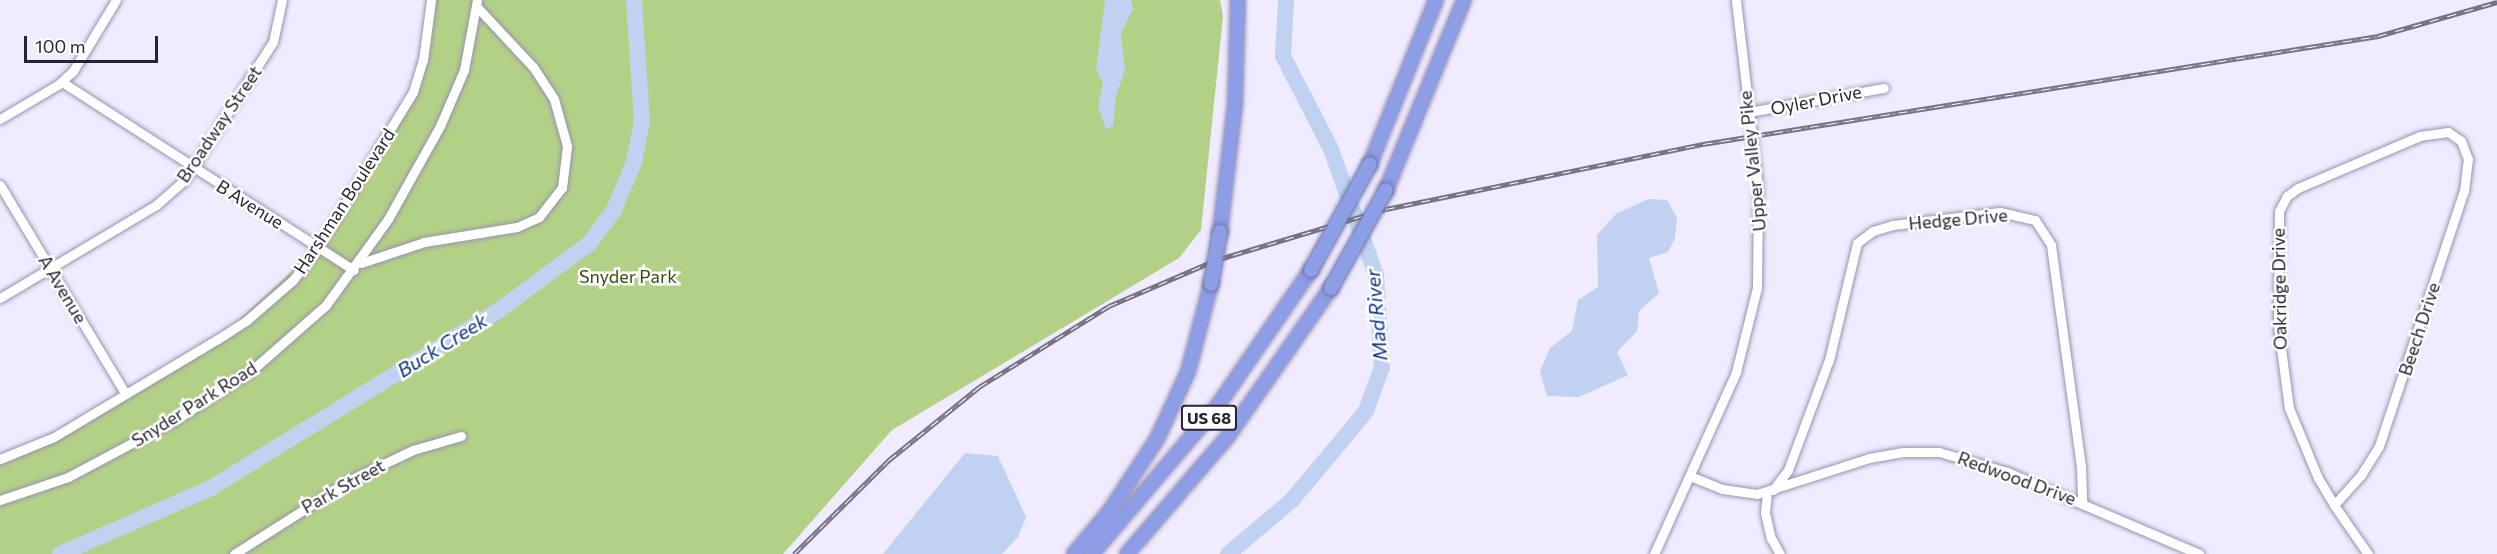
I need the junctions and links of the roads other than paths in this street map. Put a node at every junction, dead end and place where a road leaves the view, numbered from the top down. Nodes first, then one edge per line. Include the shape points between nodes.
1 (116, 0) edge
2 (282, 0) edge
3 (431, 0) edge
4 (1238, 0) edge
5 (1436, 0) edge
6 (1464, 0) edge
7 (1474, 0) edge
8 (1736, 0) edge
9 (477, 3) edge
10 (62, 82) junction
11 (1432, 85) junction
12 (1884, 88) dead end
13 (1749, 112) junction
14 (0, 119) edge
15 (2461, 141) joint
16 (194, 168) junction
17 (0, 185) edge
18 (318, 247) junction
19 (50, 267) junction
20 (356, 268) junction
21 (0, 298) edge
22 (125, 393) junction
23 (461, 436) dead end
24 (0, 459) edge
25 (1690, 476) junction
26 (1770, 491) junction
27 (0, 500) edge
28 (2082, 502) junction
29 (2334, 505) junction
30 (234, 554) edge
31 (1074, 554) edge
32 (1092, 554) edge
33 (1127, 554) edge
34 (1654, 554) edge
35 (1780, 554) edge
36 (2199, 554) edge
37 (2368, 554) edge

1 - 10 street via 73,71
2 - 16 street, Broadway Street via 273,42
3 - 18 street, Harshman Boulevard via 423,60 413,92
4 - 31 highway, bridge via 1235,105 1220,232 1188,372 1157,439 1109,512
5 - 32 highway, US 68, bridge via 1370,164 1311,270 1216,408
6 - 11 highway, US 68
7 - 11 highway
8 - 13 street, Upper Valley Pike
9 - 20 street, Snyder Park Road via 471,43 453,96 413,175
9 - 20 street, Snyder Park Road via 533,67 554,99 567,146 562,188 539,217 517,227 424,242 378,254
10 - 14 street
10 - 16 street, B Avenue
11 - 33 highway, US 68, bridge via 1386,190 1331,288 1228,436
12 - 13 street, Oyler Drive
13 - 25 street, Upper Valley Pike via 1760,224 1757,288 1736,372
15 - 29 street, Beech Drive via 2468,159 2466,185 2390,415 2370,461
15 - 29 street, Oakridge Drive via 2441,131 2420,136 2298,188 2281,203 2277,227 2278,325 2283,384 2306,456
16 - 18 street, B Avenue
16 - 19 street, Broadway Street via 156,205
17 - 19 street, A Avenue
18 - 20 street, B Avenue
18 - 22 street, Harshman Boulevard via 293,280 247,320
19 - 21 street, Broadway Street
19 - 22 street, A Avenue
20 - 27 street, Snyder Park Road via 310,321 221,392 68,477
22 - 24 street, Harshman Boulevard via 46,441
23 - 30 street, Park Street via 413,450 359,476 302,507
25 - 26 street, Redwood Drive via 1722,489
25 - 34 street, Upper Valley Pike
26 - 28 street, Redwood Drive via 1869,458 1919,451 1974,460
26 - 28 street, Hedge Drive via 1788,470 1829,360 1857,243 1874,231 1893,225 2000,212 2035,220 2051,245 2081,467
26 - 35 street via 1765,513
28 - 36 street, Redwood Drive
29 - 37 street, Oakridge Drive

